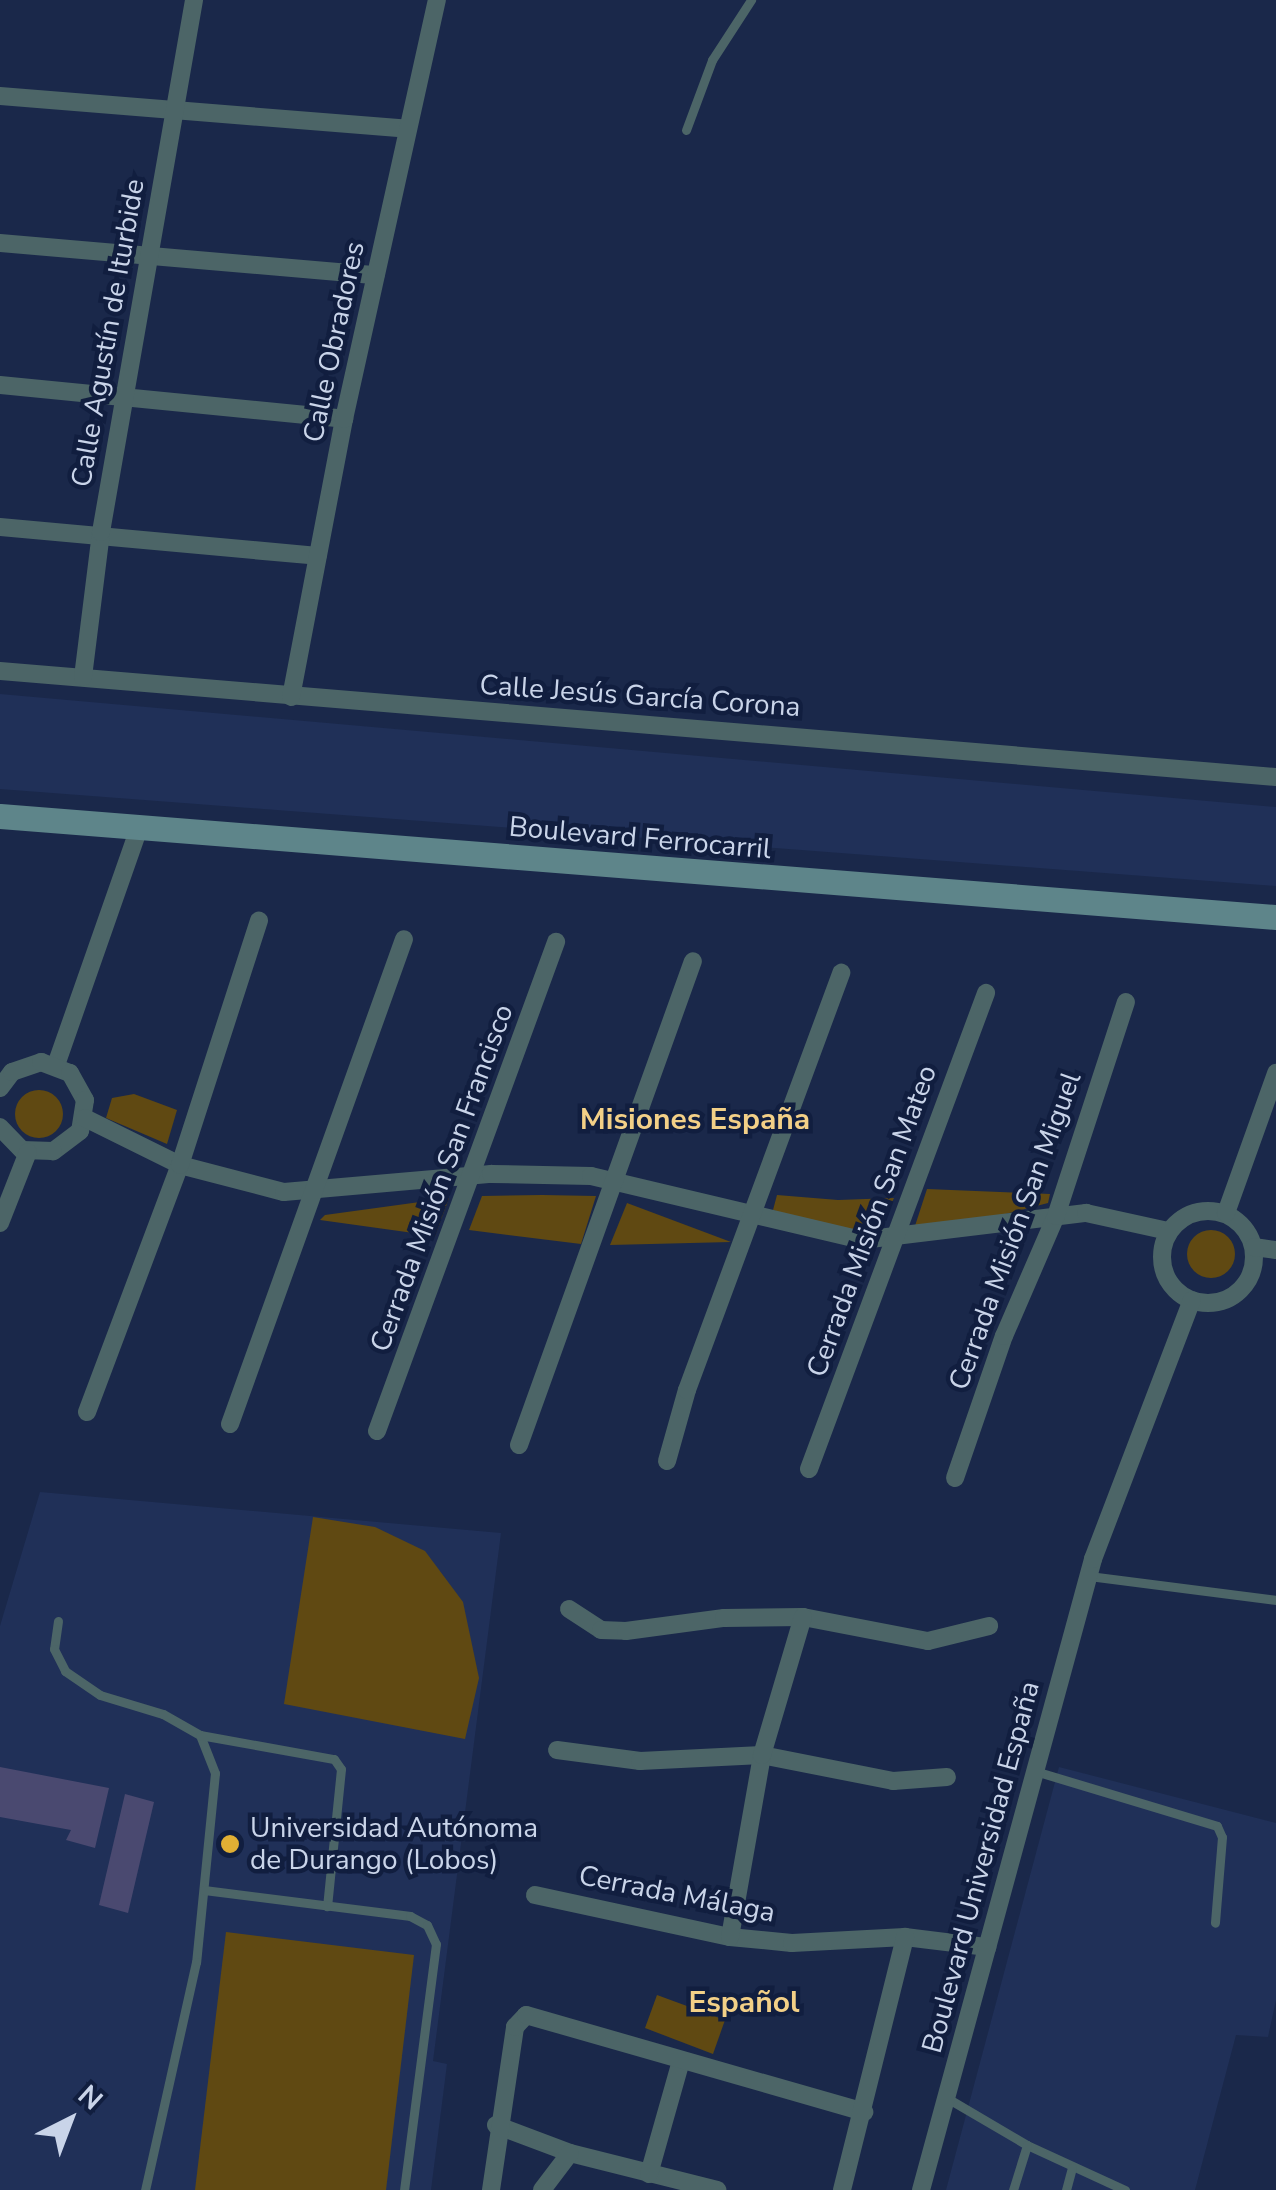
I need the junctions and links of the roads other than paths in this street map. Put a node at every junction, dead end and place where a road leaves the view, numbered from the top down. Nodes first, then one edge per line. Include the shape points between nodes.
1 (194, 0) edge
2 (437, 0) edge
3 (751, 0) edge
4 (0, 96) edge
5 (174, 110) junction
6 (408, 129) junction
7 (686, 130) dead end
8 (0, 242) edge
9 (149, 258) junction
10 (376, 276) junction
11 (0, 385) edge
12 (128, 396) junction
13 (344, 420) junction
14 (0, 527) edge
15 (100, 532) junction
16 (318, 556) junction
17 (0, 671) edge
18 (84, 677) junction
19 (291, 697) junction
20 (1276, 777) edge
21 (0, 816) edge
22 (139, 828) junction
23 (1276, 917) edge
24 (259, 920) dead end
25 (404, 939) dead end
26 (556, 942) dead end
27 (693, 961) dead end
28 (841, 973) dead end
29 (986, 993) dead end
30 (1126, 1002) dead end
31 (56, 1066) junction
32 (1276, 1073) edge
33 (0, 1088) edge
34 (85, 1118) junction
35 (0, 1127) edge
36 (28, 1152) junction
37 (180, 1165) junction
38 (472, 1176) junction
39 (616, 1177) junction
40 (312, 1195) junction
41 (1226, 1214) junction
42 (753, 1216) junction
43 (1056, 1216) junction
44 (0, 1223) edge
45 (1168, 1231) junction
46 (895, 1240) junction
47 (1254, 1247) junction
48 (1276, 1250) edge
49 (1192, 1300) junction
50 (86, 1412) dead end
51 (230, 1424) dead end
52 (377, 1431) dead end
53 (519, 1445) dead end
54 (668, 1460) dead end
55 (809, 1469) dead end
56 (955, 1478) dead end
57 (1091, 1567) junction
58 (1276, 1600) edge
59 (569, 1609) dead end
60 (804, 1618) junction
61 (58, 1621) dead end
62 (989, 1626) dead end
63 (200, 1736) junction
64 (557, 1750) dead end
65 (762, 1755) junction
66 (1036, 1771) junction
67 (948, 1777) dead end
68 (204, 1890) junction
69 (535, 1896) dead end
70 (327, 1906) junction
71 (1216, 1923) dead end
72 (730, 1937) junction
73 (904, 1937) junction
74 (988, 1947) junction
75 (680, 2062) junction
76 (946, 2098) junction
77 (864, 2112) junction
78 (496, 2125) junction
79 (1026, 2145) junction
80 (570, 2153) junction
81 (1072, 2168) junction
82 (649, 2174) junction
83 (145, 2190) edge
84 (404, 2190) edge
85 (491, 2190) edge
86 (542, 2190) edge
87 (717, 2190) edge
88 (842, 2190) edge
89 (921, 2190) edge
90 (1012, 2190) edge
91 (1066, 2190) edge
92 (1125, 2190) edge

1 - 5 street, Calle Agustín de Iturbide
2 - 6 street, Calle Obradores
3 - 7 lane via 712,60
4 - 5 street
5 - 6 street
5 - 9 street, Calle Agustín de Iturbide
6 - 10 street, Calle Obradores
8 - 9 street
9 - 10 street
9 - 12 street, Calle Agustín de Iturbide
10 - 13 street, Calle Obradores
11 - 12 street
12 - 13 street
12 - 15 street, Calle Agustín de Iturbide
13 - 16 street, Calle Obradores
14 - 15 street
15 - 16 street
15 - 18 street, Calle Agustín de Iturbide
16 - 19 street, Calle Obradores
17 - 18 street, Calle Jesús García Corona
18 - 19 street, Calle Jesús García Corona
19 - 20 street, Calle Jesús García Corona via 771,730
21 - 22 main road, Boulevard Ferrocarril
22 - 23 main road, Boulevard Ferrocarril
22 - 31 street
24 - 37 street
25 - 40 street
26 - 38 street, Cerrada Misión San Francisco
27 - 39 street
28 - 42 street
29 - 46 street, Cerrada Misión San Mateo
30 - 43 street, Cerrada Misión San Miguel
31 - 33 street via 25,1065
31 - 34 street via 80,1085
32 - 41 street
34 - 36 street via 68,1144
34 - 37 street
35 - 36 street
36 - 44 street
37 - 40 street via 240,1184
37 - 50 street
38 - 39 street
38 - 40 street
38 - 52 street, Cerrada Misión San Francisco
39 - 42 street
39 - 53 street
40 - 51 street
41 - 45 street via 1194,1212
41 - 47 street
42 - 46 street via 819,1233
42 - 54 street via 686,1390
43 - 45 street via 1118,1216
43 - 46 street
43 - 56 street, Cerrada Misión San Miguel via 1004,1336
45 - 49 street via 1162,1248 1167,1279
46 - 55 street, Cerrada Misión San Mateo
47 - 48 street
47 - 49 street via 1252,1273 1235,1295
49 - 57 street, Boulevard Universidad España
57 - 58 lane
57 - 66 street, Boulevard Universidad España
59 - 60 street via 601,1630 626,1631 724,1618
60 - 62 street via 928,1641
60 - 65 street
61 - 63 lane via 56,1660 79,1682
63 - 68 lane via 215,1774
63 - 70 lane via 334,1759 340,1769
64 - 65 street via 640,1762
65 - 67 street via 893,1781
65 - 72 street
66 - 71 lane via 1217,1826 1222,1837
66 - 74 street, Boulevard Universidad España
68 - 70 lane
68 - 83 lane via 196,1962
69 - 72 street, Cerrada Málaga
70 - 84 lane via 410,1916 427,1925 436,1944
72 - 73 street, Cerrada Málaga via 792,1943
73 - 74 street, Cerrada Málaga
73 - 77 street
74 - 76 street, Boulevard Universidad España
75 - 77 street
75 - 78 street via 522,2016
75 - 82 street
76 - 79 lane
76 - 89 street, Boulevard Universidad España
77 - 88 street
78 - 80 street
78 - 85 street
79 - 81 lane
79 - 90 lane
80 - 82 street
80 - 86 street
81 - 91 lane
81 - 92 lane
82 - 87 street

